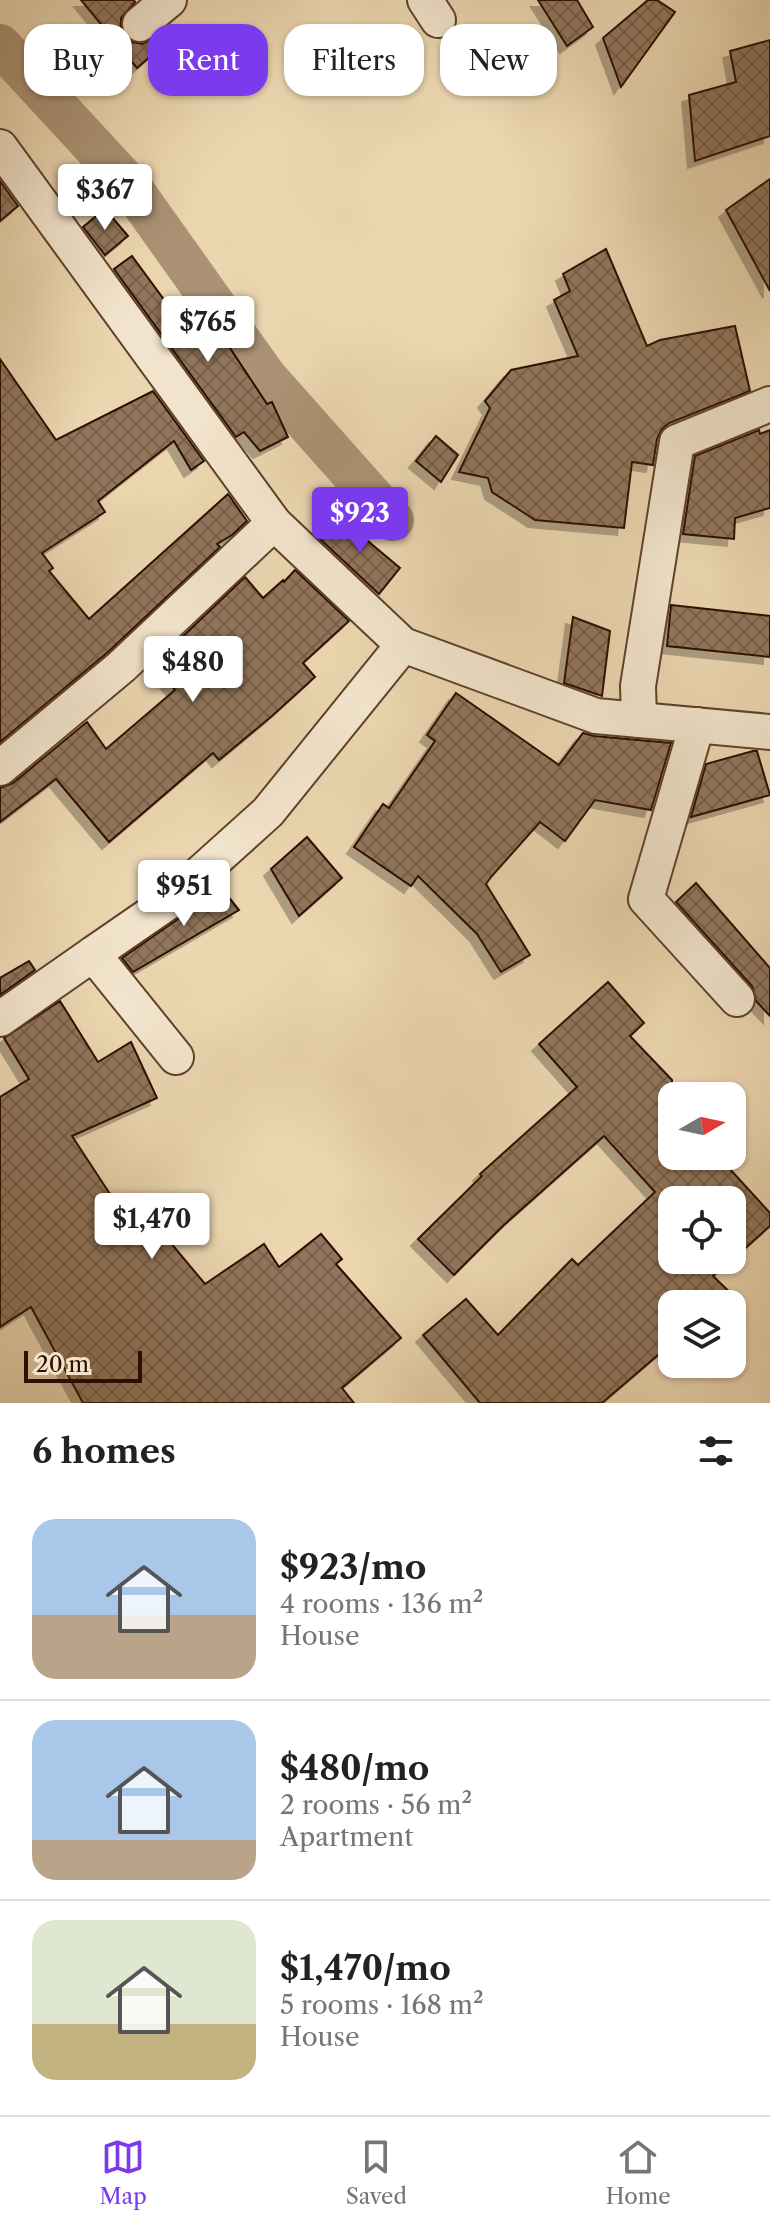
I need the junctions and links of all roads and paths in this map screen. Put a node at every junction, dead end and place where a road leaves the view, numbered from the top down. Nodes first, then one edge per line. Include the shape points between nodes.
1 (169, 0) edge
2 (140, 24) dead end
3 (0, 147) edge
4 (770, 404) edge
5 (274, 523) junction
6 (403, 645) junction
7 (639, 720) junction
8 (697, 725) junction
9 (770, 732) edge
10 (0, 768) edge
11 (93, 954) junction
12 (737, 999) dead end
13 (0, 1019) edge
14 (176, 1057) dead end

1 - 2 street
3 - 5 street
4 - 7 street via 677,442 638,686
5 - 6 street
5 - 10 street via 121,667
6 - 7 street via 596,716
6 - 11 street via 268,812 167,903
7 - 8 street
8 - 9 street
8 - 12 street via 646,899
11 - 13 street
11 - 14 street

